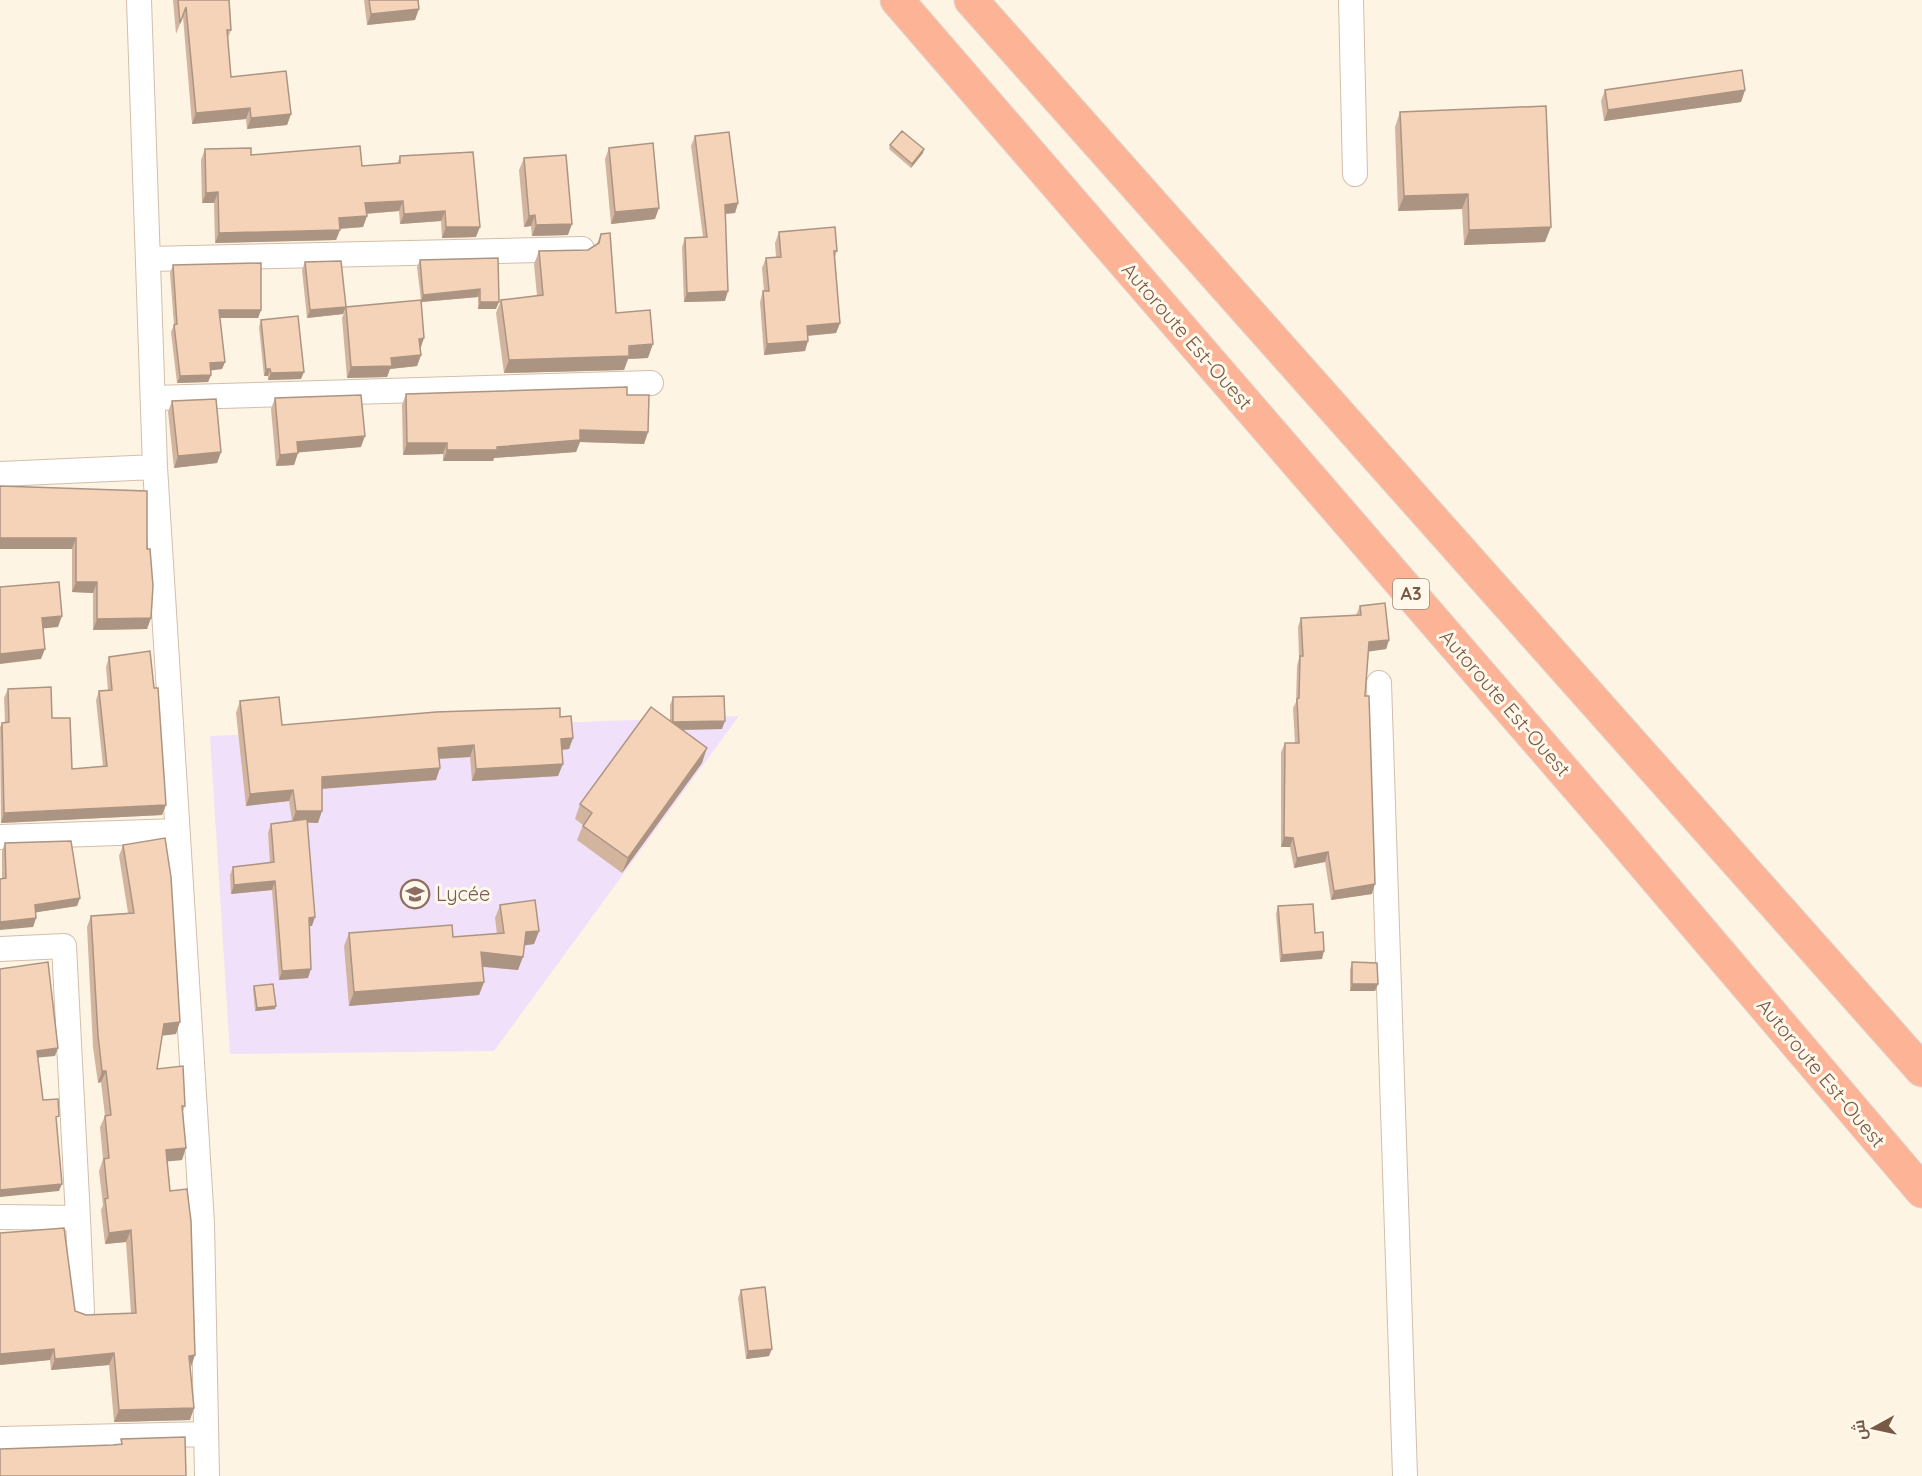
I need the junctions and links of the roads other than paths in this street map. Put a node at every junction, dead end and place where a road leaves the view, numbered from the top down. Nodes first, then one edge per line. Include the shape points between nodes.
1 (139, 0) edge
2 (897, 0) edge
3 (971, 0) edge
4 (1351, 0) edge
5 (1355, 174) dead end
6 (582, 249) edge
7 (149, 259) junction
8 (651, 383) dead end
9 (153, 398) junction
10 (155, 467) junction
11 (0, 474) edge
12 (1379, 683) dead end
13 (177, 831) junction
14 (0, 837) edge
15 (0, 949) edge
16 (1922, 1070) edge
17 (1922, 1191) edge
18 (0, 1216) edge
19 (78, 1218) junction
20 (82, 1312) edge
21 (206, 1434) junction
22 (0, 1439) edge
23 (207, 1476) edge
24 (1405, 1476) edge

1 - 7 street
2 - 17 highway, Autoroute Est-Ouest / A3
3 - 16 highway
4 - 5 street
6 - 7 street
7 - 9 street
8 - 9 street
9 - 10 street
10 - 11 street
10 - 13 street
12 - 24 street
13 - 14 street
13 - 21 street via 202,1223
15 - 19 street via 64,946
18 - 19 street
19 - 20 street
21 - 22 street
21 - 23 street

